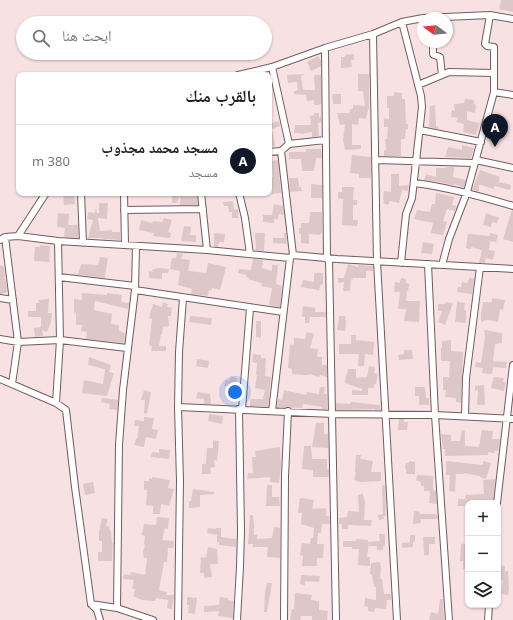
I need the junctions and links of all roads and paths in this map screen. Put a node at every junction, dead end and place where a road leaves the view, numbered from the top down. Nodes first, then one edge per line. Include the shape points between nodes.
1 (490, 15) junction
2 (453, 17) edge
3 (417, 19) edge
4 (513, 19) edge
5 (402, 22) junction
6 (373, 34) junction
7 (325, 48) junction
8 (433, 48) edge
9 (272, 66) junction
10 (249, 72) edge
11 (494, 72) junction
12 (442, 75) junction
13 (418, 85) junction
14 (494, 92) junction
15 (513, 95) edge
16 (420, 130) junction
17 (325, 140) junction
18 (481, 142) junction
19 (289, 144) junction
20 (281, 150) junction
21 (272, 152) edge
22 (376, 160) junction
23 (417, 161) junction
24 (476, 161) junction
25 (513, 168) edge
26 (414, 183) junction
27 (467, 192) junction
28 (44, 196) edge
29 (81, 196) edge
30 (124, 196) edge
31 (201, 196) edge
32 (240, 196) edge
33 (513, 206) edge
34 (203, 208) junction
35 (124, 210) junction
36 (18, 236) junction
37 (2, 238) edge
38 (58, 241) junction
39 (83, 243) junction
40 (125, 245) junction
41 (136, 246) junction
42 (207, 250) junction
43 (250, 254) junction
44 (291, 257) junction
45 (328, 259) junction
46 (377, 262) junction
47 (401, 263) junction
48 (428, 264) junction
49 (442, 265) junction
50 (480, 267) junction
51 (513, 269) edge
52 (59, 277) junction
53 (135, 288) junction
54 (0, 298) edge
55 (183, 298) junction
56 (12, 300) junction
57 (250, 308) junction
58 (283, 312) junction
59 (0, 340) edge
60 (60, 340) junction
61 (18, 342) junction
62 (128, 348) junction
63 (513, 365) edge
64 (0, 379) edge
65 (12, 384) junction
66 (56, 403) junction
67 (178, 407) junction
68 (240, 409) junction
69 (272, 411) junction
70 (288, 411) junction
71 (333, 414) junction
72 (386, 415) junction
73 (435, 415) junction
74 (465, 416) junction
75 (510, 419) edge
76 (497, 500) edge
77 (92, 604) junction
78 (117, 608) junction
79 (489, 608) edge
80 (100, 620) edge
81 (153, 620) edge
82 (178, 620) edge
83 (237, 620) edge
84 (284, 620) edge
85 (336, 620) edge
86 (397, 620) edge
87 (449, 620) edge
88 (488, 620) edge

1 - 2 street
1 - 4 street
1 - 11 street via 485,44 494,47
3 - 5 street
5 - 6 street
5 - 13 street
6 - 7 street
6 - 22 street
7 - 9 street
7 - 17 street
8 - 12 street via 433,54 440,57
9 - 10 street
9 - 19 street
11 - 12 street via 450,72
11 - 14 street
12 - 13 street
13 - 16 street via 422,101
14 - 15 street
14 - 18 street
16 - 18 street
16 - 23 street
17 - 19 street
17 - 45 street
18 - 24 street
19 - 20 street
20 - 21 street
20 - 44 street
22 - 23 street
22 - 46 street
23 - 24 street
23 - 26 street
24 - 25 street
24 - 27 street
26 - 27 street
26 - 47 street via 406,214
27 - 33 street
27 - 49 street
28 - 36 street
29 - 39 street
30 - 35 street
31 - 34 street
32 - 43 street
34 - 35 street
34 - 42 street
35 - 40 street
36 - 37 street
36 - 38 street
37 - 56 street
38 - 39 street
38 - 52 street
39 - 40 street
40 - 41 street
41 - 42 street
41 - 53 street
42 - 43 street
43 - 44 street
44 - 45 street
44 - 58 street
45 - 46 street
45 - 71 street
46 - 47 street
46 - 72 street
47 - 48 street
48 - 49 street
48 - 73 street
49 - 50 street
50 - 51 street
50 - 74 street via 466,378
52 - 53 street
52 - 60 street
53 - 55 street
53 - 62 street
54 - 56 street
55 - 57 street
55 - 67 street
56 - 61 street
57 - 58 street
57 - 68 street
58 - 69 street
59 - 61 street
60 - 61 street
60 - 62 street
60 - 66 street
61 - 65 street
62 - 78 street via 119,452
63 - 75 street
64 - 65 street
65 - 66 street
66 - 77 street via 67,413
67 - 68 street
67 - 82 street
68 - 69 street
68 - 83 street via 240,567
69 - 70 street
70 - 71 street
70 - 84 street
71 - 72 street
71 - 85 street
72 - 73 street
72 - 86 street
73 - 74 street
73 - 87 street
74 - 75 street
75 - 76 street
77 - 78 street
77 - 80 street
78 - 81 street
79 - 88 street

